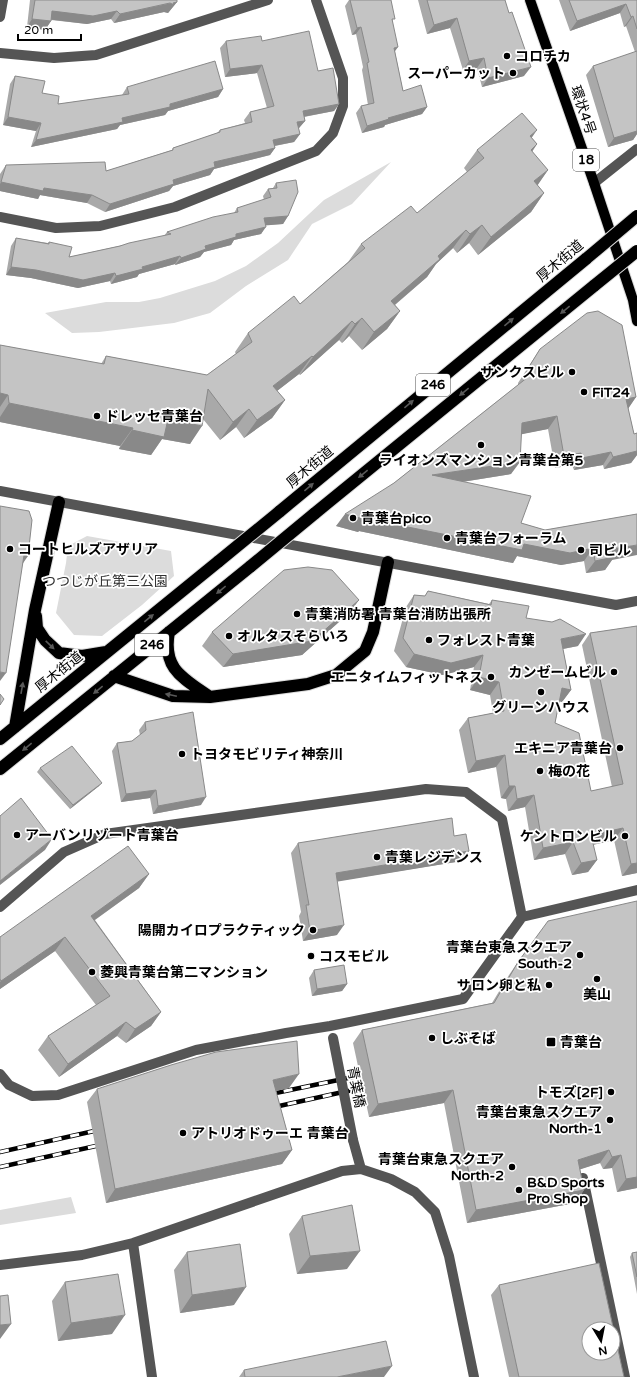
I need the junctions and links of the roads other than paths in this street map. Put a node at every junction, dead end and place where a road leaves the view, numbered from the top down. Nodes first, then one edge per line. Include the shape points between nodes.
1 (3, 0) edge
2 (268, 0) edge
3 (316, 0) edge
4 (530, 0) edge
5 (0, 17) edge
6 (0, 53) edge
7 (637, 149) edge
8 (594, 183) junction
9 (637, 216) edge
10 (0, 217) edge
11 (637, 251) edge
12 (635, 300) edge
13 (637, 321) edge
14 (0, 491) edge
15 (59, 502) junction
16 (388, 562) junction
17 (637, 601) edge
18 (35, 610) junction
19 (169, 632) junction
20 (108, 651) junction
21 (114, 676) junction
22 (210, 697) junction
23 (15, 727) junction
24 (0, 739) edge
25 (0, 769) edge
26 (637, 890) edge
27 (0, 907) edge
28 (522, 917) junction
29 (330, 1026) junction
30 (0, 1074) edge
31 (361, 1168) junction
32 (583, 1178) edge
33 (132, 1243) junction
34 (0, 1265) edge
35 (152, 1377) edge
36 (474, 1377) edge
37 (625, 1377) edge

1 - 5 street
2 - 6 street via 96,55 54,58
3 - 10 street via 343,78 343,106 333,133 316,151 175,207 100,226 56,228
4 - 8 main road, 環状4号 / 18
7 - 8 street
8 - 12 main road, 環状4号 / 18
20 -> 9 highway, 厚木街道 / 246, bridge
11 -> 19 highway, 246, bridge
12 - 13 main road, 環状4号 / 18
14 - 15 street
15 - 16 street
15 - 18 highway
16 - 17 street via 616,605
16 - 22 highway via 373,632 365,651 336,675 308,684
18 -> 20 highway via 37,628 59,653 82,656
23 -> 18 highway
19 - 21 highway, 246
19 - 22 highway via 168,655 173,668
20 - 23 highway, 厚木街道 / 246
22 -> 21 highway via 173,696
21 -> 25 highway, 246
23 - 24 highway, 厚木街道 / 246
26 - 28 street
27 - 28 street via 64,852 104,834 426,789 466,792 502,818
28 - 29 street via 463,998
29 - 30 street via 196,1050 58,1095 32,1096 9,1085
29 - 31 street, 青葉橋, bridge
31 - 33 street via 342,1172
31 - 36 street via 392,1179 415,1192 435,1212 451,1268
32 - 37 street
33 - 34 street via 82,1255
33 - 35 street

